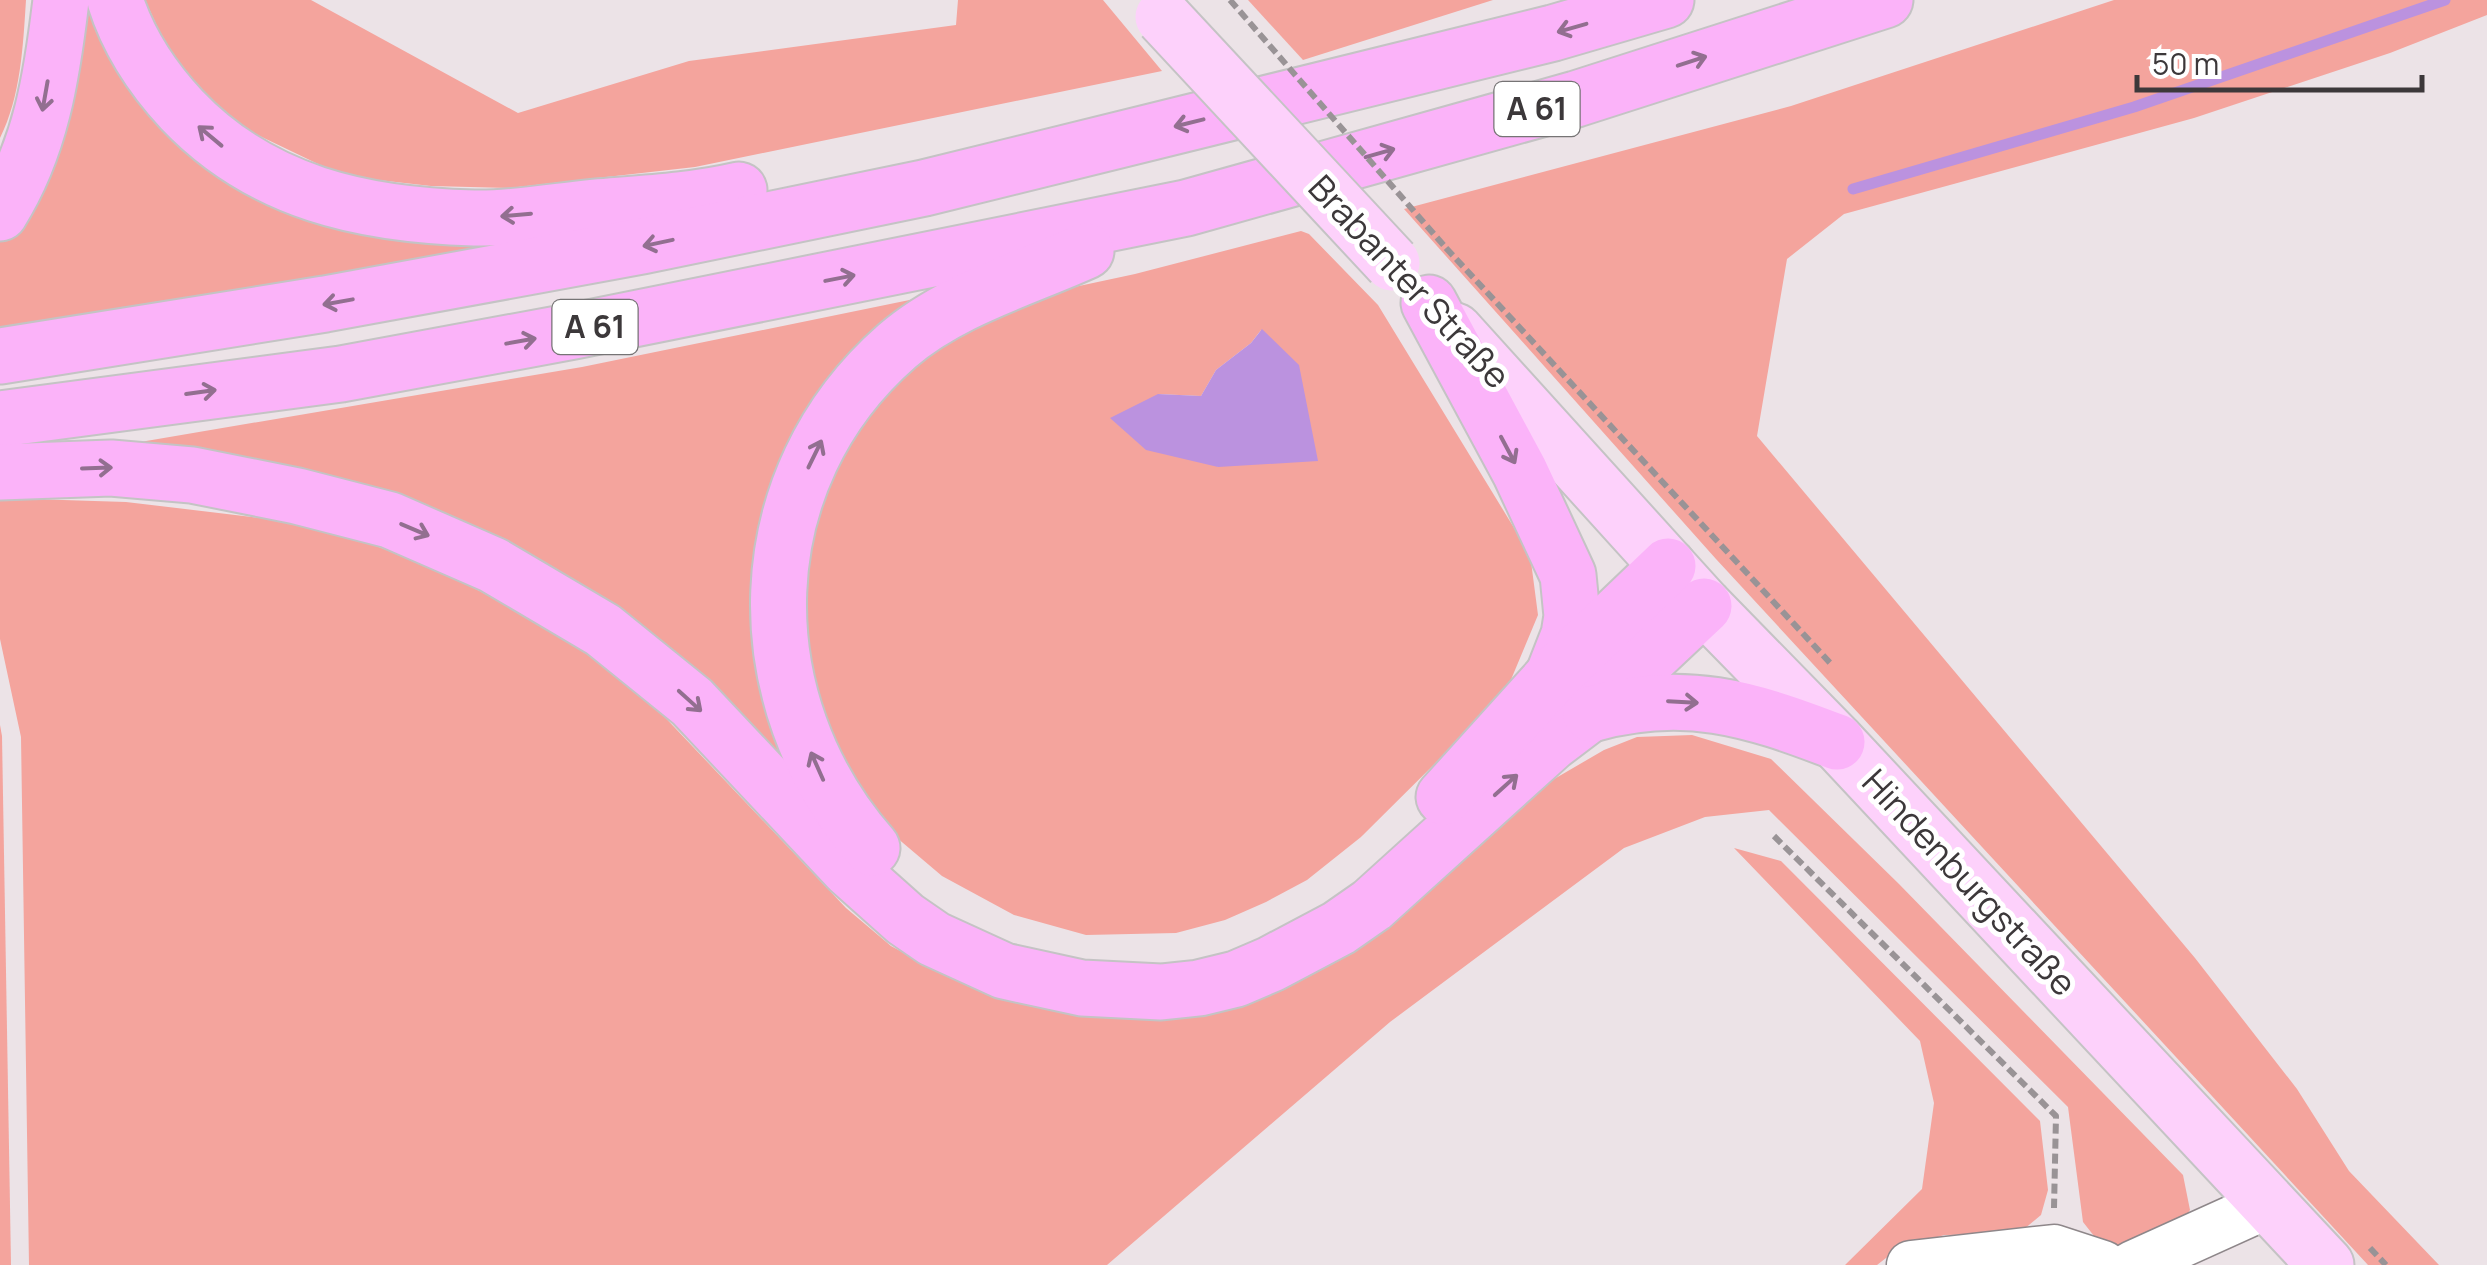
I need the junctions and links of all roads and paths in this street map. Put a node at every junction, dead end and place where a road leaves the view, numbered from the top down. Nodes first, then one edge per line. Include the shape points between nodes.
1 (61, 0) edge
2 (115, 0) edge
3 (1230, 0) edge
4 (1666, 0) edge
5 (1886, 0) edge
6 (1155, 9) edge
7 (924, 188) junction
8 (1186, 208) junction
9 (0, 213) edge
10 (1446, 248) dead end
11 (1430, 303) junction
12 (0, 356) edge
13 (0, 419) edge
14 (0, 472) edge
15 (1668, 566) junction
16 (1704, 606) junction
17 (1570, 696) junction
18 (1838, 742) junction
19 (1774, 836) dead end
20 (2268, 1204) junction
21 (2054, 1249) junction
22 (1910, 1265) edge
23 (2103, 1265) edge
24 (2133, 1265) edge
25 (2326, 1265) edge

1 -> 9 highway via 34,145
7 -> 2 highway via 826,174 700,199 477,218 356,206 271,176 200,128 147,66
3 - 10 path, bridge
4 -> 7 highway, A 61
8 -> 5 highway, A 61 via 1576,98
6 - 11 main road, Brabanter Straße, bridge
7 -> 12 highway, A 61 via 326,304
13 -> 8 highway, A 61 via 341,374
17 -> 8 highway via 1352,882 1276,930 1195,956 1089,959 1009,939 920,893 841,810 792,710 778,630 780,556 790,514 832,422 878,364 928,324
11 - 15 main road, Brabanter Straße
11 -> 17 highway via 1568,575
14 -> 17 highway via 112,468 192,475 390,520 493,565 603,630 692,702 905,919 1004,970 1082,988 1199,988 1306,948 1372,904 1551,744
15 - 16 main road, Hindenburgstraße
15 - 17 highway
16 - 17 highway
16 - 18 main road, Hindenburgstraße
17 -> 18 highway via 1691,701 1782,720
18 - 20 main road, Hindenburgstraße
19 - 21 path via 2056,1116
20 - 24 street
20 - 25 main road, Hindenburgstraße
21 - 22 street
21 - 23 street

